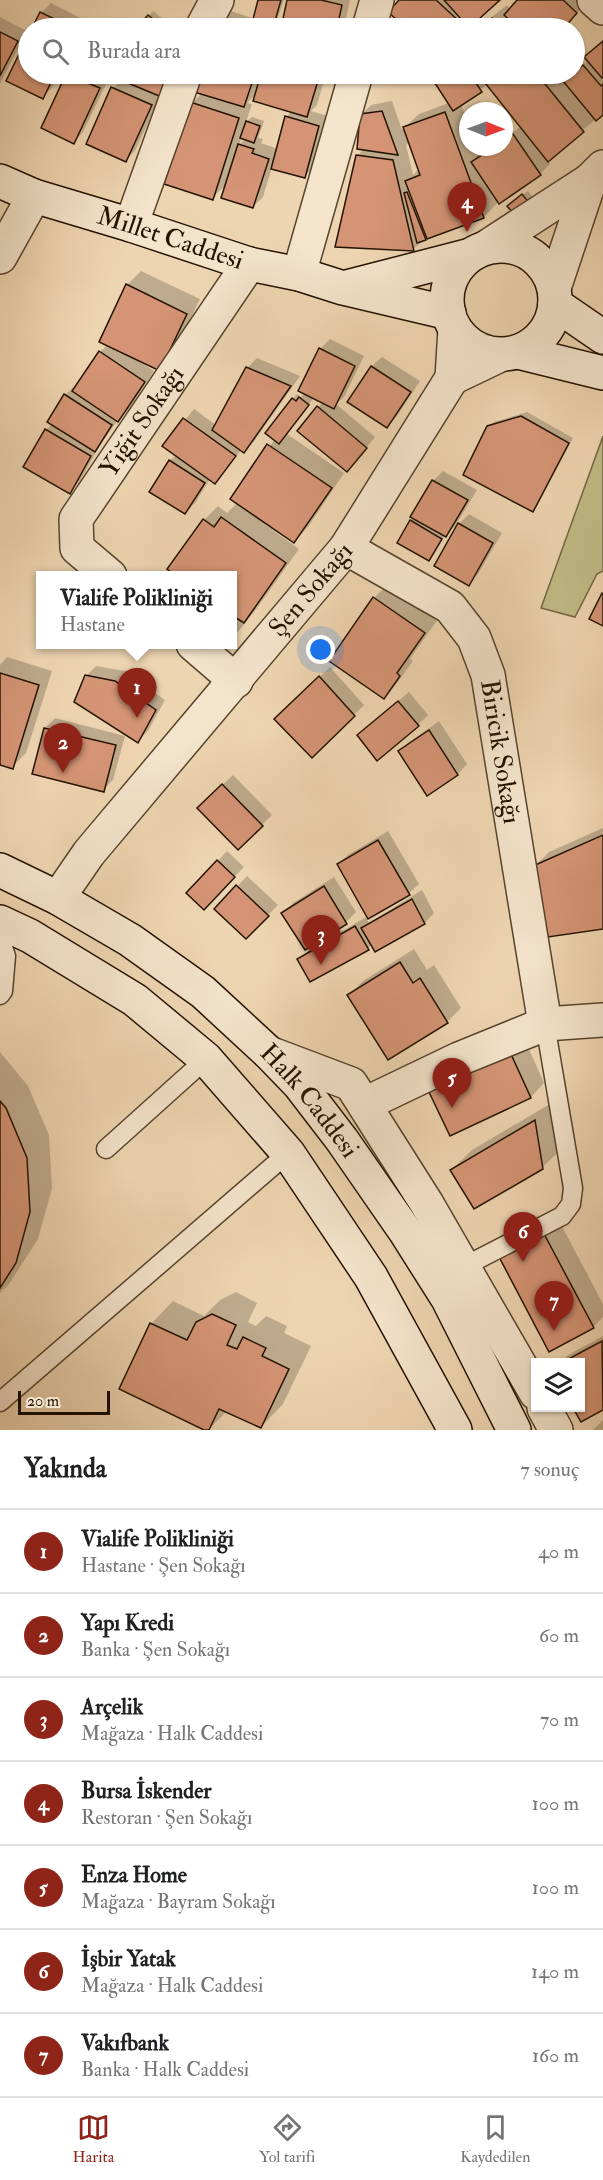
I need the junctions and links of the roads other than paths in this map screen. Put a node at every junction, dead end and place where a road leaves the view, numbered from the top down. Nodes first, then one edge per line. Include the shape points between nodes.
1 (217, 0) edge
2 (377, 0) edge
3 (594, 0) edge
4 (603, 8) edge
5 (207, 18) edge
6 (372, 18) edge
7 (181, 84) edge
8 (353, 84) edge
9 (597, 173) edge
10 (0, 181) edge
11 (34, 196) junction
12 (131, 225) junction
13 (478, 252) junction
14 (0, 257) edge
15 (249, 264) junction
16 (299, 274) junction
17 (343, 288) junction
18 (555, 296) junction
19 (452, 321) junction
20 (603, 337) edge
21 (509, 354) junction
22 (603, 373) edge
23 (452, 378) junction
24 (346, 548) junction
25 (104, 571) edge
26 (198, 649) edge
27 (236, 681) junction
28 (0, 870) edge
29 (58, 898) junction
30 (0, 922) edge
31 (0, 938) edge
32 (0, 995) edge
33 (603, 1020) edge
34 (545, 1024) junction
35 (268, 1053) junction
36 (206, 1059) junction
37 (365, 1104) junction
38 (106, 1149) dead end
39 (288, 1153) junction
40 (463, 1267) junction
41 (531, 1384) edge
42 (0, 1402) edge
43 (547, 1412) edge
44 (455, 1430) edge
45 (514, 1430) edge
46 (556, 1430) edge

1 - 5 street
2 - 6 street
3 - 4 street
7 - 12 street
8 - 16 street
9 - 13 street
9 - 18 street
10 - 11 street, Millet Caddesi
11 - 12 street, Millet Caddesi
11 - 14 street
12 - 15 street, Millet Caddesi
13 - 17 street
13 - 18 street via 503,246 536,258 547,272
13 - 19 street via 459,267 450,281 447,297
15 - 16 street, Millet Caddesi
15 - 25 street, Yiğit Sokağı via 76,519 77,548
16 - 17 street, Millet Caddesi
17 - 19 street, Millet Caddesi
18 - 20 street
18 - 21 street via 552,320 544,334 532,345
19 - 21 street via 466,342 482,351
19 - 23 street, Şen Sokağı
21 - 22 street
21 - 23 street
23 - 24 street, Şen Sokağı
24 - 27 street, Şen Sokağı
24 - 34 street, Biricik Sokağı via 450,607 474,638 482,656
26 - 27 street
27 - 29 street, Şen Sokağı via 89,852
28 - 29 street, Halk Caddesi
29 - 35 street, Halk Caddesi via 130,940 203,992
30 - 36 street, Halk Caddesi via 135,1000
31 - 32 lane via 6,956
33 - 34 street
34 - 37 street
34 - 40 lane via 573,1188 571,1204 562,1216
35 - 37 street via 351,1084
35 - 45 street, Halk Caddesi via 299,1084 405,1231 448,1299
36 - 38 lane
36 - 39 street, Halk Caddesi
37 - 40 street
39 - 42 lane
39 - 44 street, Halk Caddesi via 371,1277
40 - 41 street
43 - 46 street

